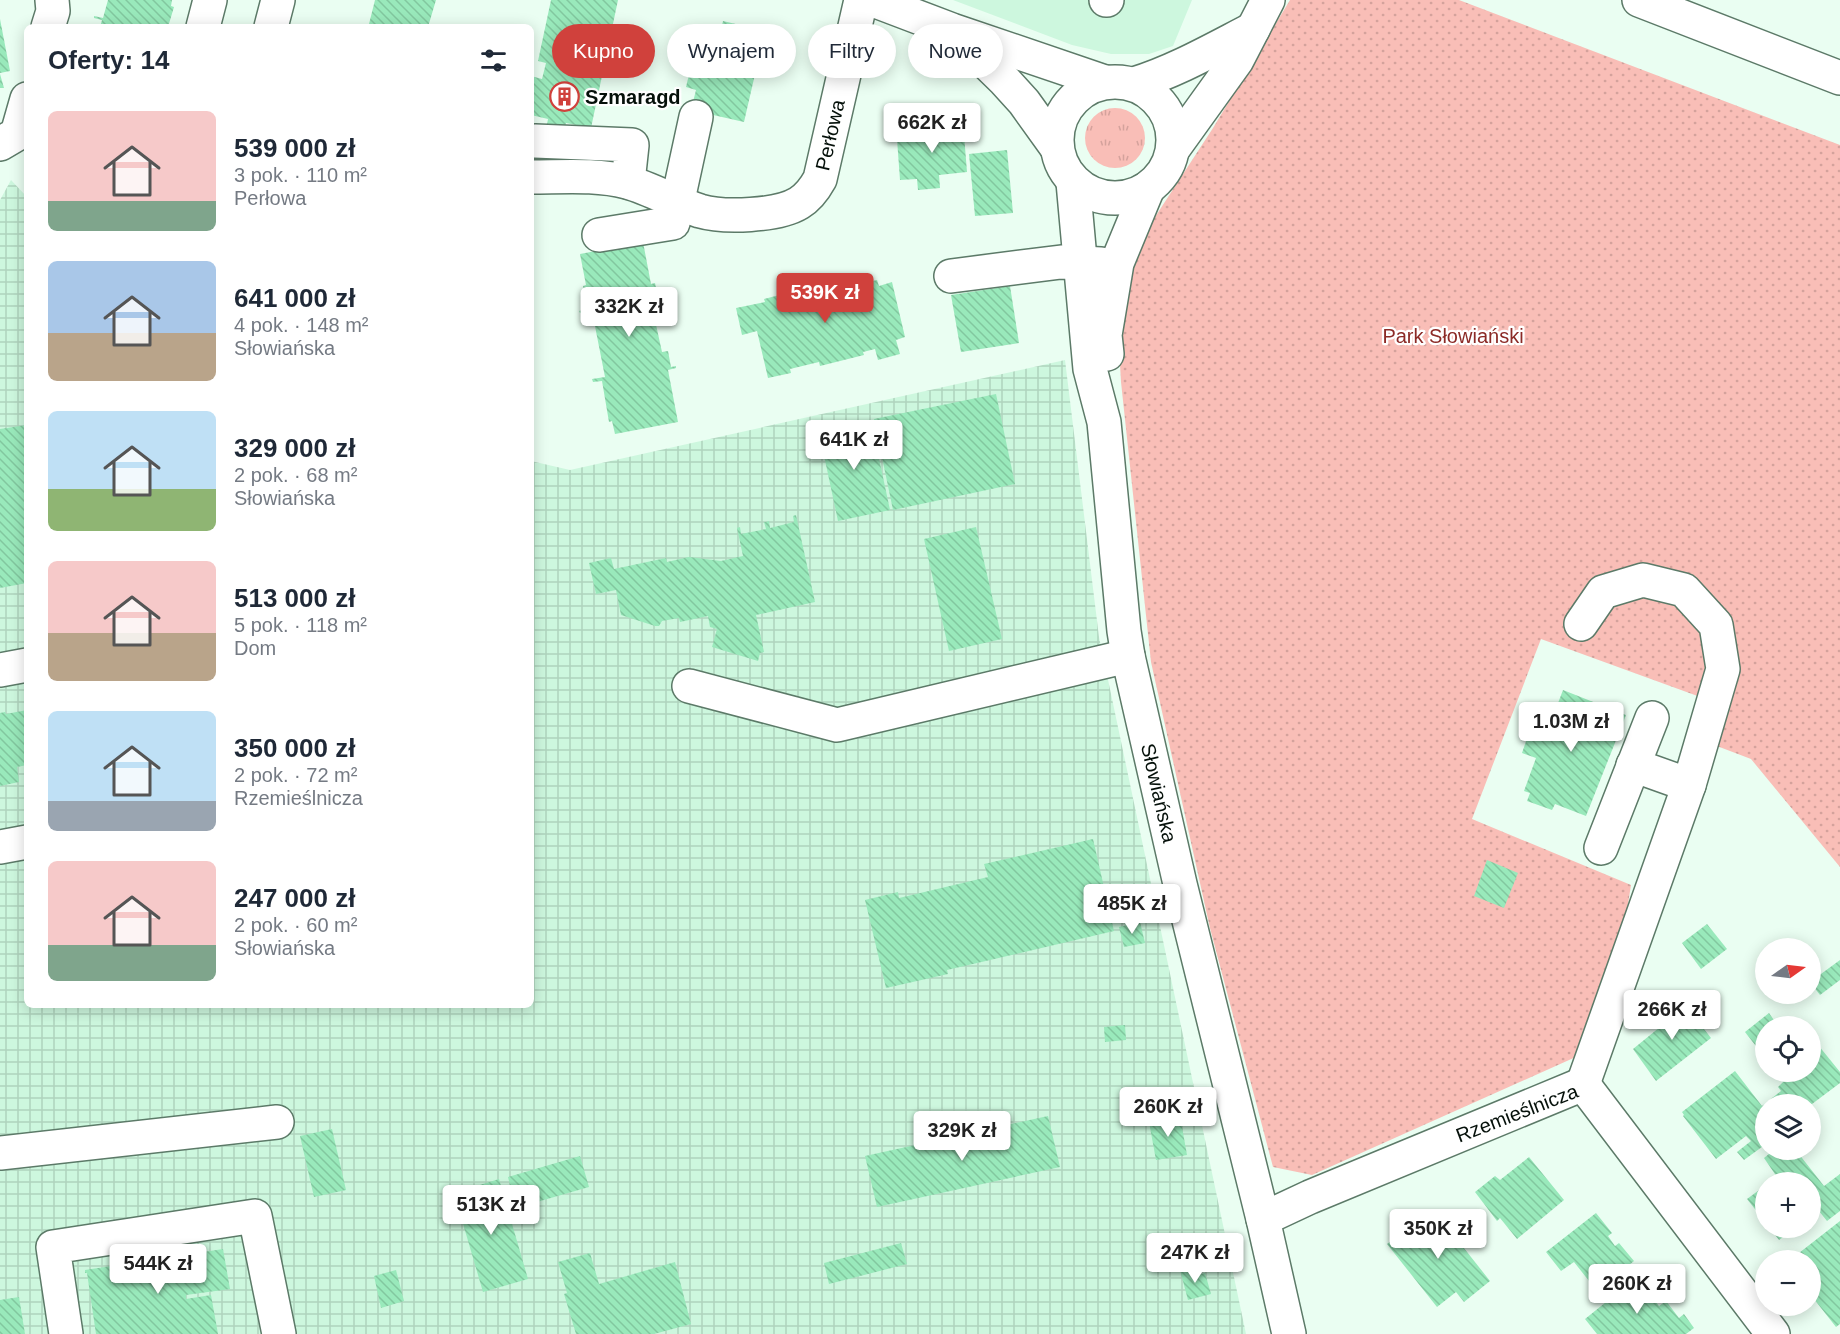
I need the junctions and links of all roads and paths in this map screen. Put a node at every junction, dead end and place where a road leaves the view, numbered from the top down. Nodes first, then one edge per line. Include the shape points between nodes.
1 (52, 0) edge
2 (210, 0) edge
3 (278, 0) edge
4 (1268, 0) edge
5 (1639, 0) edge
6 (880, 2) edge
7 (49, 24) edge
8 (204, 24) edge
9 (271, 24) edge
10 (937, 24) edge
11 (1253, 28) junction
12 (1003, 46) edge
13 (1002, 78) edge
14 (1840, 78) edge
15 (1120, 83) junction
16 (24, 110) edge
17 (696, 117) dead end
18 (535, 141) dead end
19 (0, 144) edge
20 (1058, 148) junction
21 (1173, 149) junction
22 (534, 177) edge
23 (628, 182) junction
24 (1073, 182) junction
25 (1148, 188) junction
26 (677, 202) junction
27 (599, 235) dead end
28 (1117, 263) junction
29 (1082, 264) junction
30 (951, 276) dead end
31 (1104, 422) junction
32 (1581, 624) dead end
33 (1128, 656) junction
34 (24, 666) edge
35 (0, 670) edge
36 (689, 686) dead end
37 (1652, 718) dead end
38 (1634, 765) junction
39 (1689, 785) junction
40 (24, 843) edge
41 (0, 847) edge
42 (1601, 848) dead end
43 (1583, 1084) junction
44 (277, 1122) dead end
45 (0, 1153) edge
46 (1263, 1219) junction
47 (66, 1334) edge
48 (279, 1334) edge
49 (1289, 1334) edge
50 (1773, 1334) edge

1 - 7 street
2 - 8 street
3 - 9 street
4 - 11 street
5 - 14 street
6 - 10 street
6 - 26 street, Perłowa via 813,192 799,204 767,214 703,212
11 - 15 street via 1178,68
11 - 21 street via 1237,60
12 - 15 street
13 - 20 street
15 - 20 street via 1088,88 1074,98 1063,113
15 - 21 street via 1148,91 1159,100 1169,115
16 - 19 street via 17,134
17 - 26 street
18 - 23 street via 632,145
20 - 24 street
21 - 25 street via 1160,178
22 - 23 street, Perłowa via 596,177
23 - 26 street, Perłowa
24 - 25 street via 1093,194 1112,198 1131,196
24 - 29 street
25 - 28 street
26 - 27 street via 673,223
28 - 29 street
28 - 31 street via 1105,335 1108,371
29 - 30 street via 1061,262
29 - 31 street via 1090,369
31 - 33 street, Słowiańska
32 - 39 street via 1603,592 1644,580 1684,590 1716,625 1723,669
33 - 36 street via 837,725
33 - 46 street, Słowiańska
34 - 35 street
37 - 38 street
38 - 39 street
38 - 42 street
39 - 43 street
40 - 41 street
43 - 46 street, Rzemieślnicza
43 - 50 street, Rzemieślnicza
44 - 45 street
46 - 49 street, Słowiańska
47 - 48 street via 53,1247 255,1216

